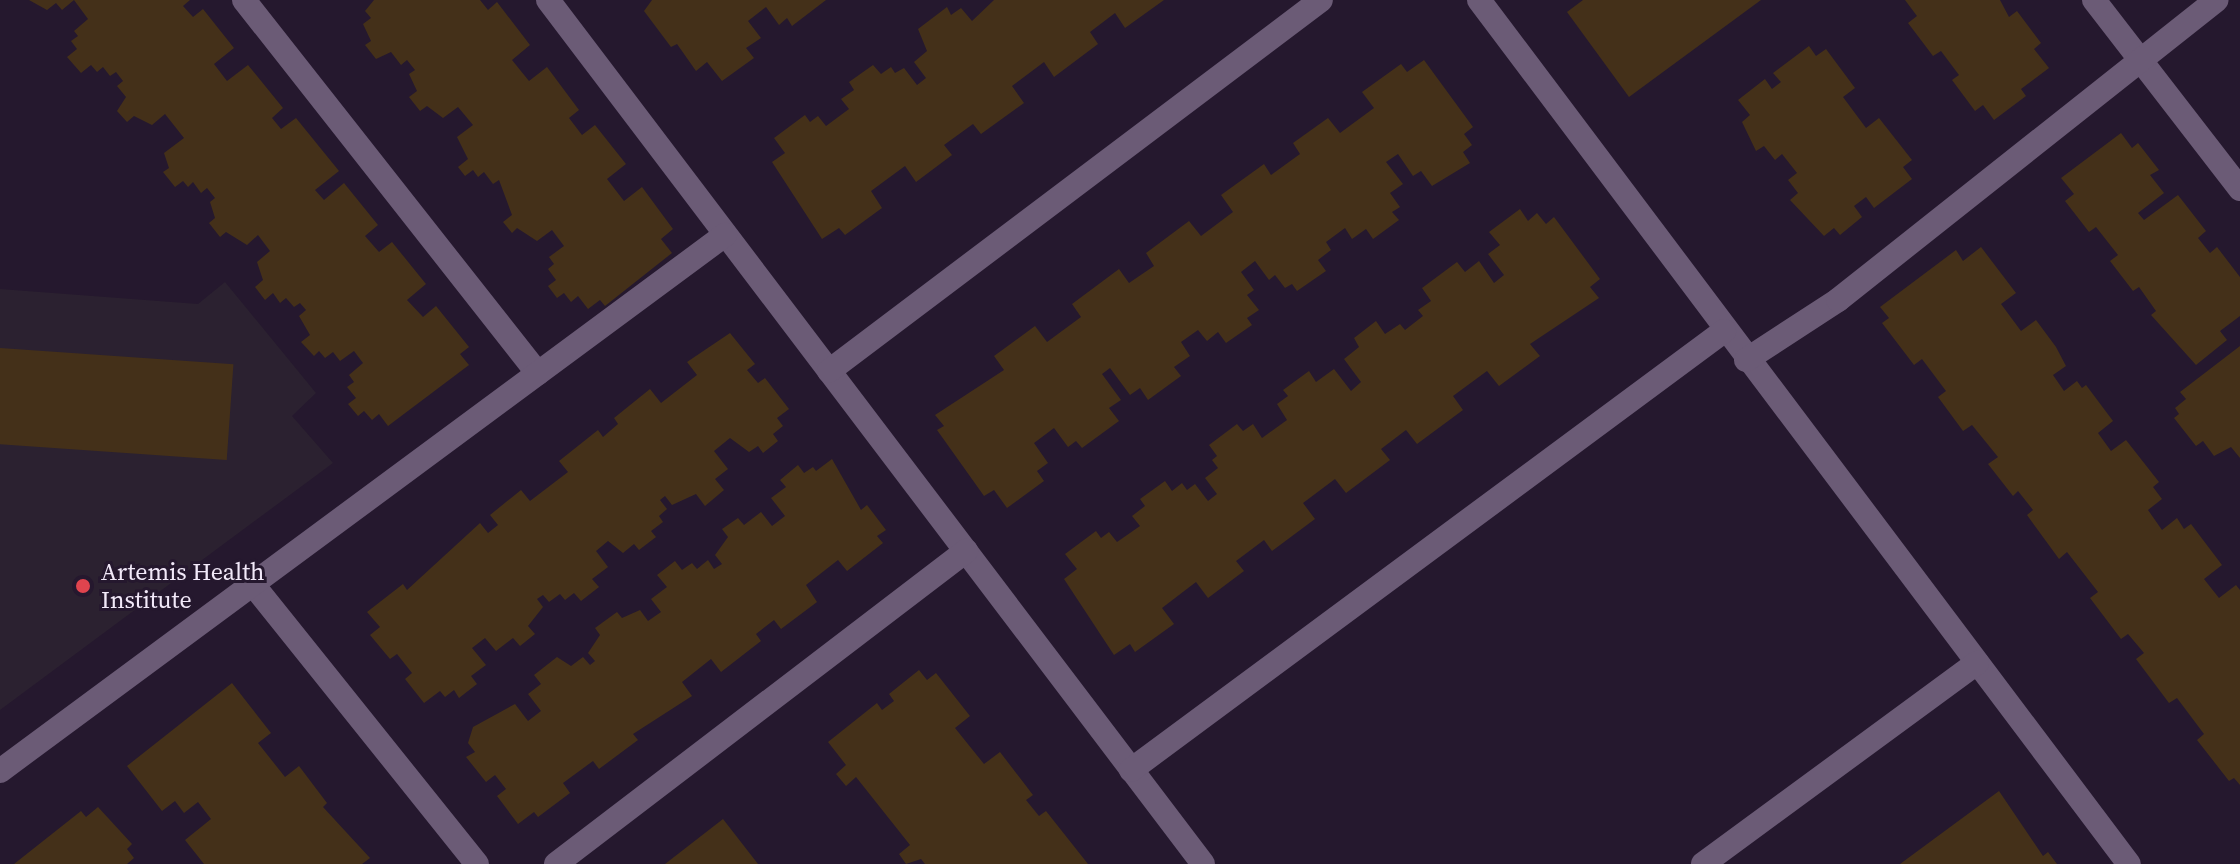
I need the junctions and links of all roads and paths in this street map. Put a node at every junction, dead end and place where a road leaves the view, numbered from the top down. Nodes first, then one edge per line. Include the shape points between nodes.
1 (244, 0) edge
2 (548, 0) edge
3 (1321, 0) edge
4 (1479, 0) edge
5 (2094, 0) edge
6 (2216, 0) edge
7 (2138, 57) junction
8 (2240, 189) edge
9 (725, 235) junction
10 (1724, 331) junction
11 (1746, 360) junction
12 (829, 371) junction
13 (538, 373) junction
14 (966, 551) junction
15 (255, 587) junction
16 (1977, 663) junction
17 (1131, 770) junction
18 (0, 771) edge
19 (477, 864) edge
20 (556, 864) edge
21 (1203, 864) edge
22 (1703, 864) edge
23 (2129, 864) edge

1 - 13 street
2 - 9 street
3 - 12 street
4 - 10 street
5 - 7 street
6 - 7 street
7 - 8 street
7 - 11 street via 1838,300
9 - 12 street
9 - 13 street
10 - 11 street
10 - 17 street
11 - 16 street
12 - 14 street
13 - 15 street
14 - 17 street
14 - 20 street
15 - 18 street
15 - 19 street
16 - 22 street
16 - 23 street
17 - 21 street

